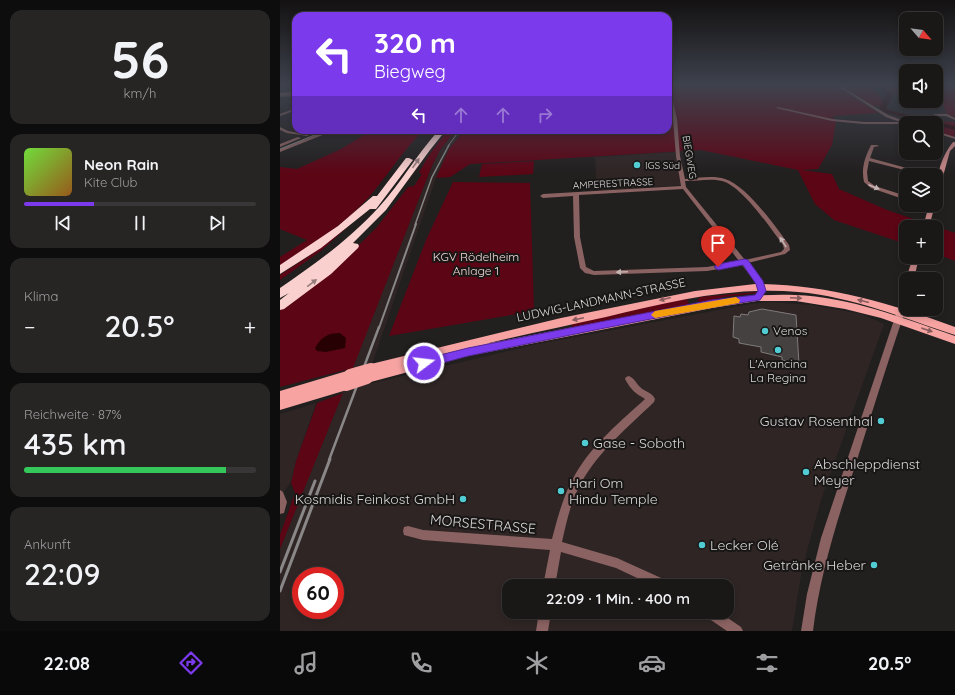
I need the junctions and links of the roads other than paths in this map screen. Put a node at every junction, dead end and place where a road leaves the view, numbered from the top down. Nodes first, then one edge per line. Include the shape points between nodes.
1 (674, 114) edge
2 (807, 114) edge
3 (884, 114) edge
4 (935, 115) dead end
5 (955, 118) edge
6 (899, 120) edge
7 (899, 123) edge
8 (280, 128) edge
9 (292, 133) edge
10 (300, 134) edge
11 (323, 134) edge
12 (429, 134) edge
13 (439, 134) edge
14 (943, 134) edge
15 (307, 135) joint
16 (955, 138) edge
17 (955, 143) edge
18 (280, 146) edge
19 (877, 146) dead end
20 (280, 151) edge
21 (867, 159) junction
22 (902, 168) edge
23 (941, 168) edge
24 (683, 180) junction
25 (684, 187) junction
26 (391, 191) junction
27 (576, 194) junction
28 (543, 196) dead end
29 (899, 196) edge
30 (745, 262) junction
31 (280, 270) edge
32 (280, 285) edge
33 (762, 287) junction
34 (698, 293) junction
35 (280, 294) edge
36 (757, 298) junction
37 (280, 306) edge
38 (696, 307) junction
39 (899, 316) junction
40 (955, 331) edge
41 (955, 340) edge
42 (369, 374) junction
43 (629, 379) dead end
44 (348, 380) junction
45 (280, 396) edge
46 (280, 405) edge
47 (281, 496) edge
48 (280, 509) edge
49 (408, 531) dead end
50 (556, 545) junction
51 (551, 579) edge
52 (651, 579) edge
53 (544, 619) edge
54 (719, 619) edge
55 (542, 631) edge
56 (737, 631) edge
57 (807, 631) edge

1 - 24 street, BIEGWEG
2 - 7 street via 832,120
3 - 6 street
4 - 5 street
8 - 9 street
10 - 15 street
11 - 20 street
12 - 26 highway via 418,147
26 -> 13 highway
14 - 16 street
15 - 18 street
17 - 23 main road via 948,151
19 - 21 street via 873,146
21 - 22 street
21 -> 29 street via 864,176 868,185
24 - 25 street, BIEGWEG
30 -> 24 street via 783,253 786,245 761,213 735,186 724,180
25 - 27 street, AMPERESTRASSE
25 - 30 street, BIEGWEG
26 - 31 highway via 344,228
26 - 32 highway via 341,239
26 - 35 highway via 369,223 350,241
37 -> 26 highway via 327,271 358,243 383,216
27 - 28 street, AMPERESTRASSE
30 -> 27 street via 707,269 587,272 583,268 577,237
30 - 33 street, BIEGWEG
33 - 34 main road, LUDWIG-LANDMANN-STRASSE
33 - 36 street
39 -> 33 main road, LUDWIG-LANDMANN-STRASSE via 846,296
34 - 38 main road via 690,301
34 -> 42 main road, LUDWIG-LANDMANN-STRASSE via 546,325
36 - 38 main road, LUDWIG-LANDMANN-STRASSE
36 -> 39 main road, LUDWIG-LANDMANN-STRASSE via 820,301
38 - 42 main road, LUDWIG-LANDMANN-STRASSE
39 - 40 main road, LUDWIG-LANDMANN-STRASSE
39 -> 41 main road, LUDWIG-LANDMANN-STRASSE
39 - 57 street via 817,573
42 - 44 main road, LUDWIG-LANDMANN-STRASSE, bridge
43 - 50 street via 638,391 651,399 607,441 580,475 571,493
44 - 45 main road, LUDWIG-LANDMANN-STRASSE
44 - 46 main road, LUDWIG-LANDMANN-STRASSE
47 - 48 street
49 - 50 street, MORSESTRASSE via 423,535
50 - 51 street
50 - 52 street, MORSESTRASSE via 617,563
53 - 55 street
54 - 56 street

